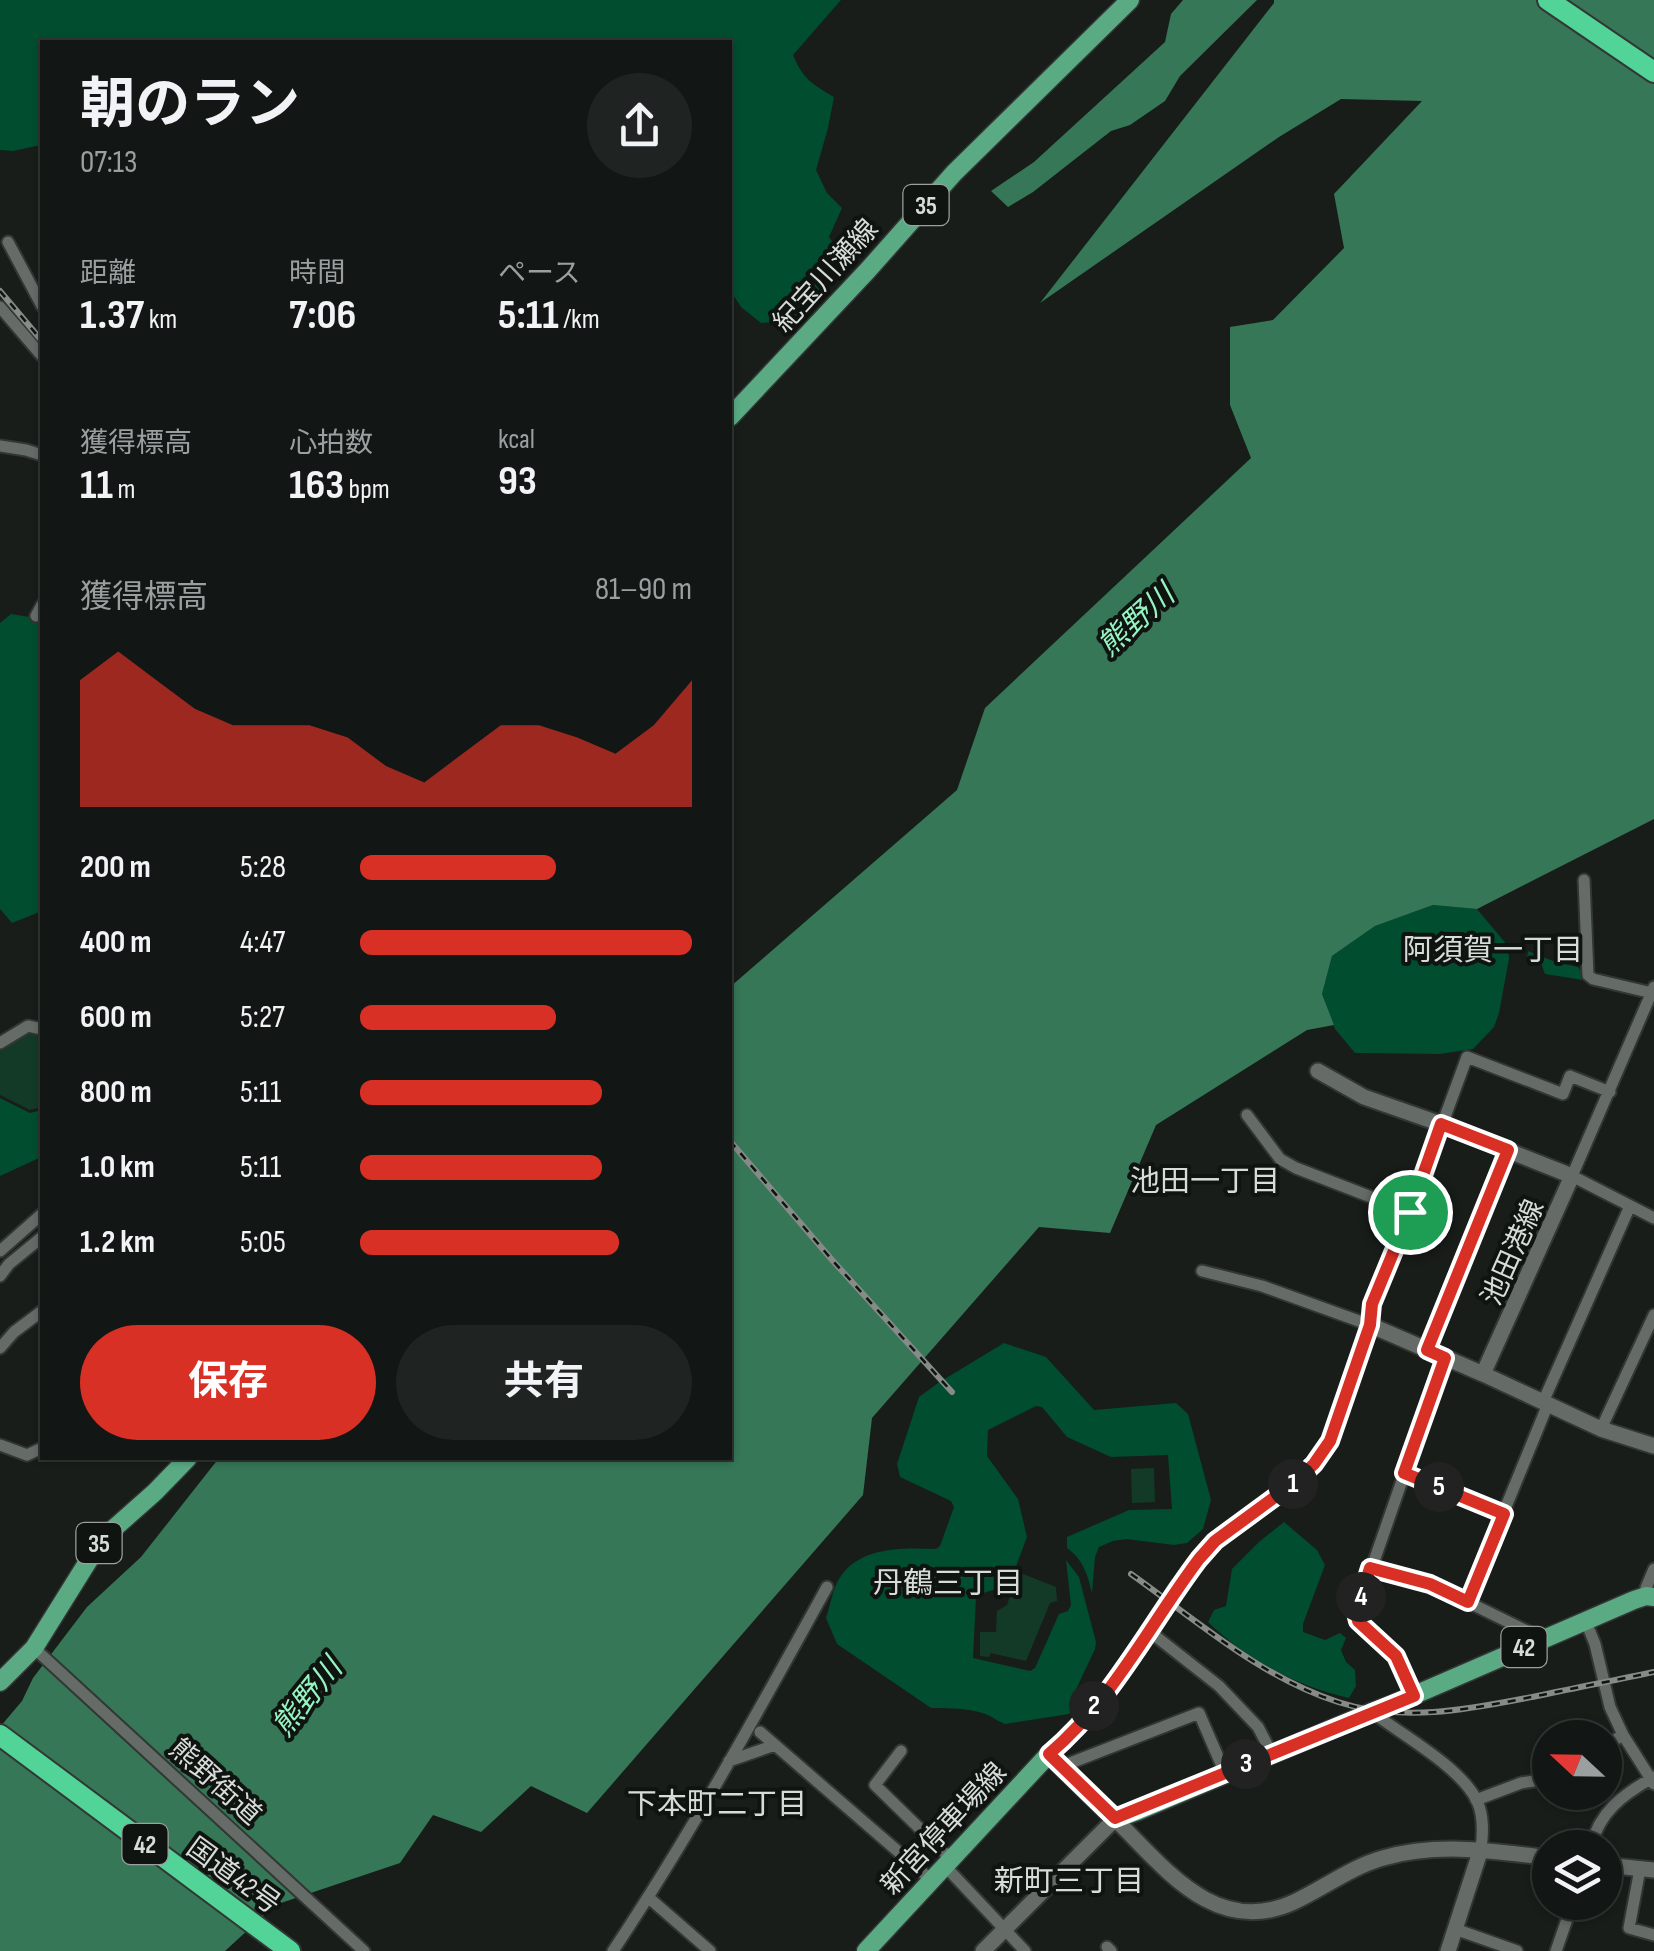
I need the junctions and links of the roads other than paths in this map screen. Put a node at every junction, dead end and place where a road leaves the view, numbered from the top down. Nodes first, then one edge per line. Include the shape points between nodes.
1 (1130, 0) edge
2 (1548, 0) edge
3 (1565, 0) edge
4 (1654, 61) edge
5 (1654, 72) edge
6 (8, 242) dead end
7 (40, 303) edge
8 (0, 307) edge
9 (40, 354) edge
10 (732, 415) edge
11 (0, 446) edge
12 (40, 455) edge
13 (1584, 880) dead end
14 (1653, 990) edge
15 (40, 1029) edge
16 (0, 1043) edge
17 (1318, 1071) dead end
18 (1610, 1092) junction
19 (1247, 1115) dead end
20 (1441, 1124) junction
21 (1508, 1150) junction
22 (1572, 1176) junction
23 (1630, 1206) junction
24 (1410, 1212) junction
25 (40, 1216) edge
26 (1654, 1218) edge
27 (40, 1239) edge
28 (0, 1251) edge
29 (1202, 1271) dead end
30 (0, 1276) edge
31 (40, 1312) edge
32 (1654, 1315) edge
33 (1370, 1325) junction
34 (0, 1348) edge
35 (1427, 1350) junction
36 (1445, 1358) junction
37 (1483, 1374) junction
38 (1546, 1403) junction
39 (1601, 1429) junction
40 (0, 1445) edge
41 (1654, 1446) edge
42 (40, 1449) edge
43 (186, 1460) edge
44 (1404, 1473) junction
45 (1504, 1514) junction
46 (1370, 1568) junction
47 (1654, 1569) edge
48 (827, 1588) dead end
49 (1650, 1596) edge
50 (1468, 1602) junction
51 (1586, 1622) junction
52 (1149, 1631) junction
53 (1535, 1642) junction
54 (37, 1651) junction
55 (0, 1682) edge
56 (1414, 1696) junction
57 (1372, 1712) junction
58 (760, 1732) dead end
59 (1623, 1735) joint
60 (0, 1738) edge
61 (775, 1745) junction
62 (901, 1751) dead end
63 (1272, 1754) junction
64 (729, 1761) junction
65 (1054, 1761) junction
66 (1225, 1773) junction
67 (1653, 1780) edge
68 (1532, 1781) edge
69 (1476, 1800) junction
70 (1115, 1818) junction
71 (1596, 1830) edge
72 (1481, 1849) junction
73 (1532, 1856) edge
74 (949, 1863) junction
75 (1622, 1867) edge
76 (1647, 1870) edge
77 (931, 1880) junction
78 (649, 1898) junction
79 (1567, 1920) edge
80 (1455, 1929) junction
81 (1004, 1930) junction
82 (1654, 1935) edge
83 (290, 1951) edge
84 (364, 1951) edge
85 (614, 1951) edge
86 (710, 1951) edge
87 (866, 1951) edge
88 (983, 1951) edge
89 (1025, 1951) edge
90 (1448, 1951) edge
91 (1517, 1951) edge
92 (1556, 1951) edge

1 - 10 main road, 紀宝川瀬線 / 35 via 954,173
2 - 5 highway
3 - 4 highway
6 - 7 street
8 - 9 street
11 - 12 street
13 - 14 street via 1588,975
14 - 18 street
15 - 16 street via 28,1026
17 - 20 street, 池田港線 via 1364,1097
18 - 20 street via 1570,1076 1562,1094 1467,1058
18 - 22 street
19 - 24 street via 1280,1159
20 - 21 street, 池田港線
20 - 24 street
21 - 22 street, 池田港線
21 - 35 street
22 - 23 street
22 - 37 street, 池田港線
23 - 26 street
23 - 38 street
24 - 33 street via 1372,1304
25 - 28 street
27 - 30 street
29 - 33 street
31 - 34 street
32 - 39 street
33 - 35 street
33 - 52 street, bridge via 1330,1441 1314,1464 1215,1541
35 - 36 street
36 - 37 street
36 - 44 street
37 - 38 street
38 - 39 street
38 - 45 street
39 - 41 street
40 - 42 street via 27,1455
43 - 54 main road, 35 via 102,1539
44 - 45 street
44 - 46 street
45 - 50 street
46 - 50 street
46 - 56 street via 1358,1621 1396,1656
47 - 49 street
48 - 64 street
49 - 51 main road, 42
50 - 53 street
51 - 53 main road, 42
51 - 59 street
52 - 63 street via 1218,1686 1258,1727
52 - 65 street
53 - 56 main road, 42
54 - 55 main road, 35
54 - 84 street, 熊野街道
56 - 57 main road, 42, bridge
57 - 63 main road, 42
57 - 69 street via 1454,1772
58 - 61 street
59 - 67 street
60 - 83 highway, 国道42号 / 42
61 - 64 street
61 - 77 street
62 - 74 street via 875,1785
63 - 66 main road, 42
64 - 78 street
65 - 66 street via 1199,1713
65 - 70 main road
65 - 74 main road, 新宮停車場線
66 - 70 main road, 42
67 - 71 street via 1626,1793
68 - 69 street
69 - 72 street
70 - 72 street via 1194,1894 1246,1913 1278,1909 1379,1859
70 - 81 street
72 - 73 street
72 - 80 street
74 - 77 main road, 新宮停車場線
74 - 81 street
75 - 76 street
76 - 82 street via 1629,1928
77 - 87 main road, 新宮停車場線
78 - 85 street
78 - 86 street
79 - 92 street
80 - 90 street
80 - 91 street
81 - 88 street
81 - 89 street

